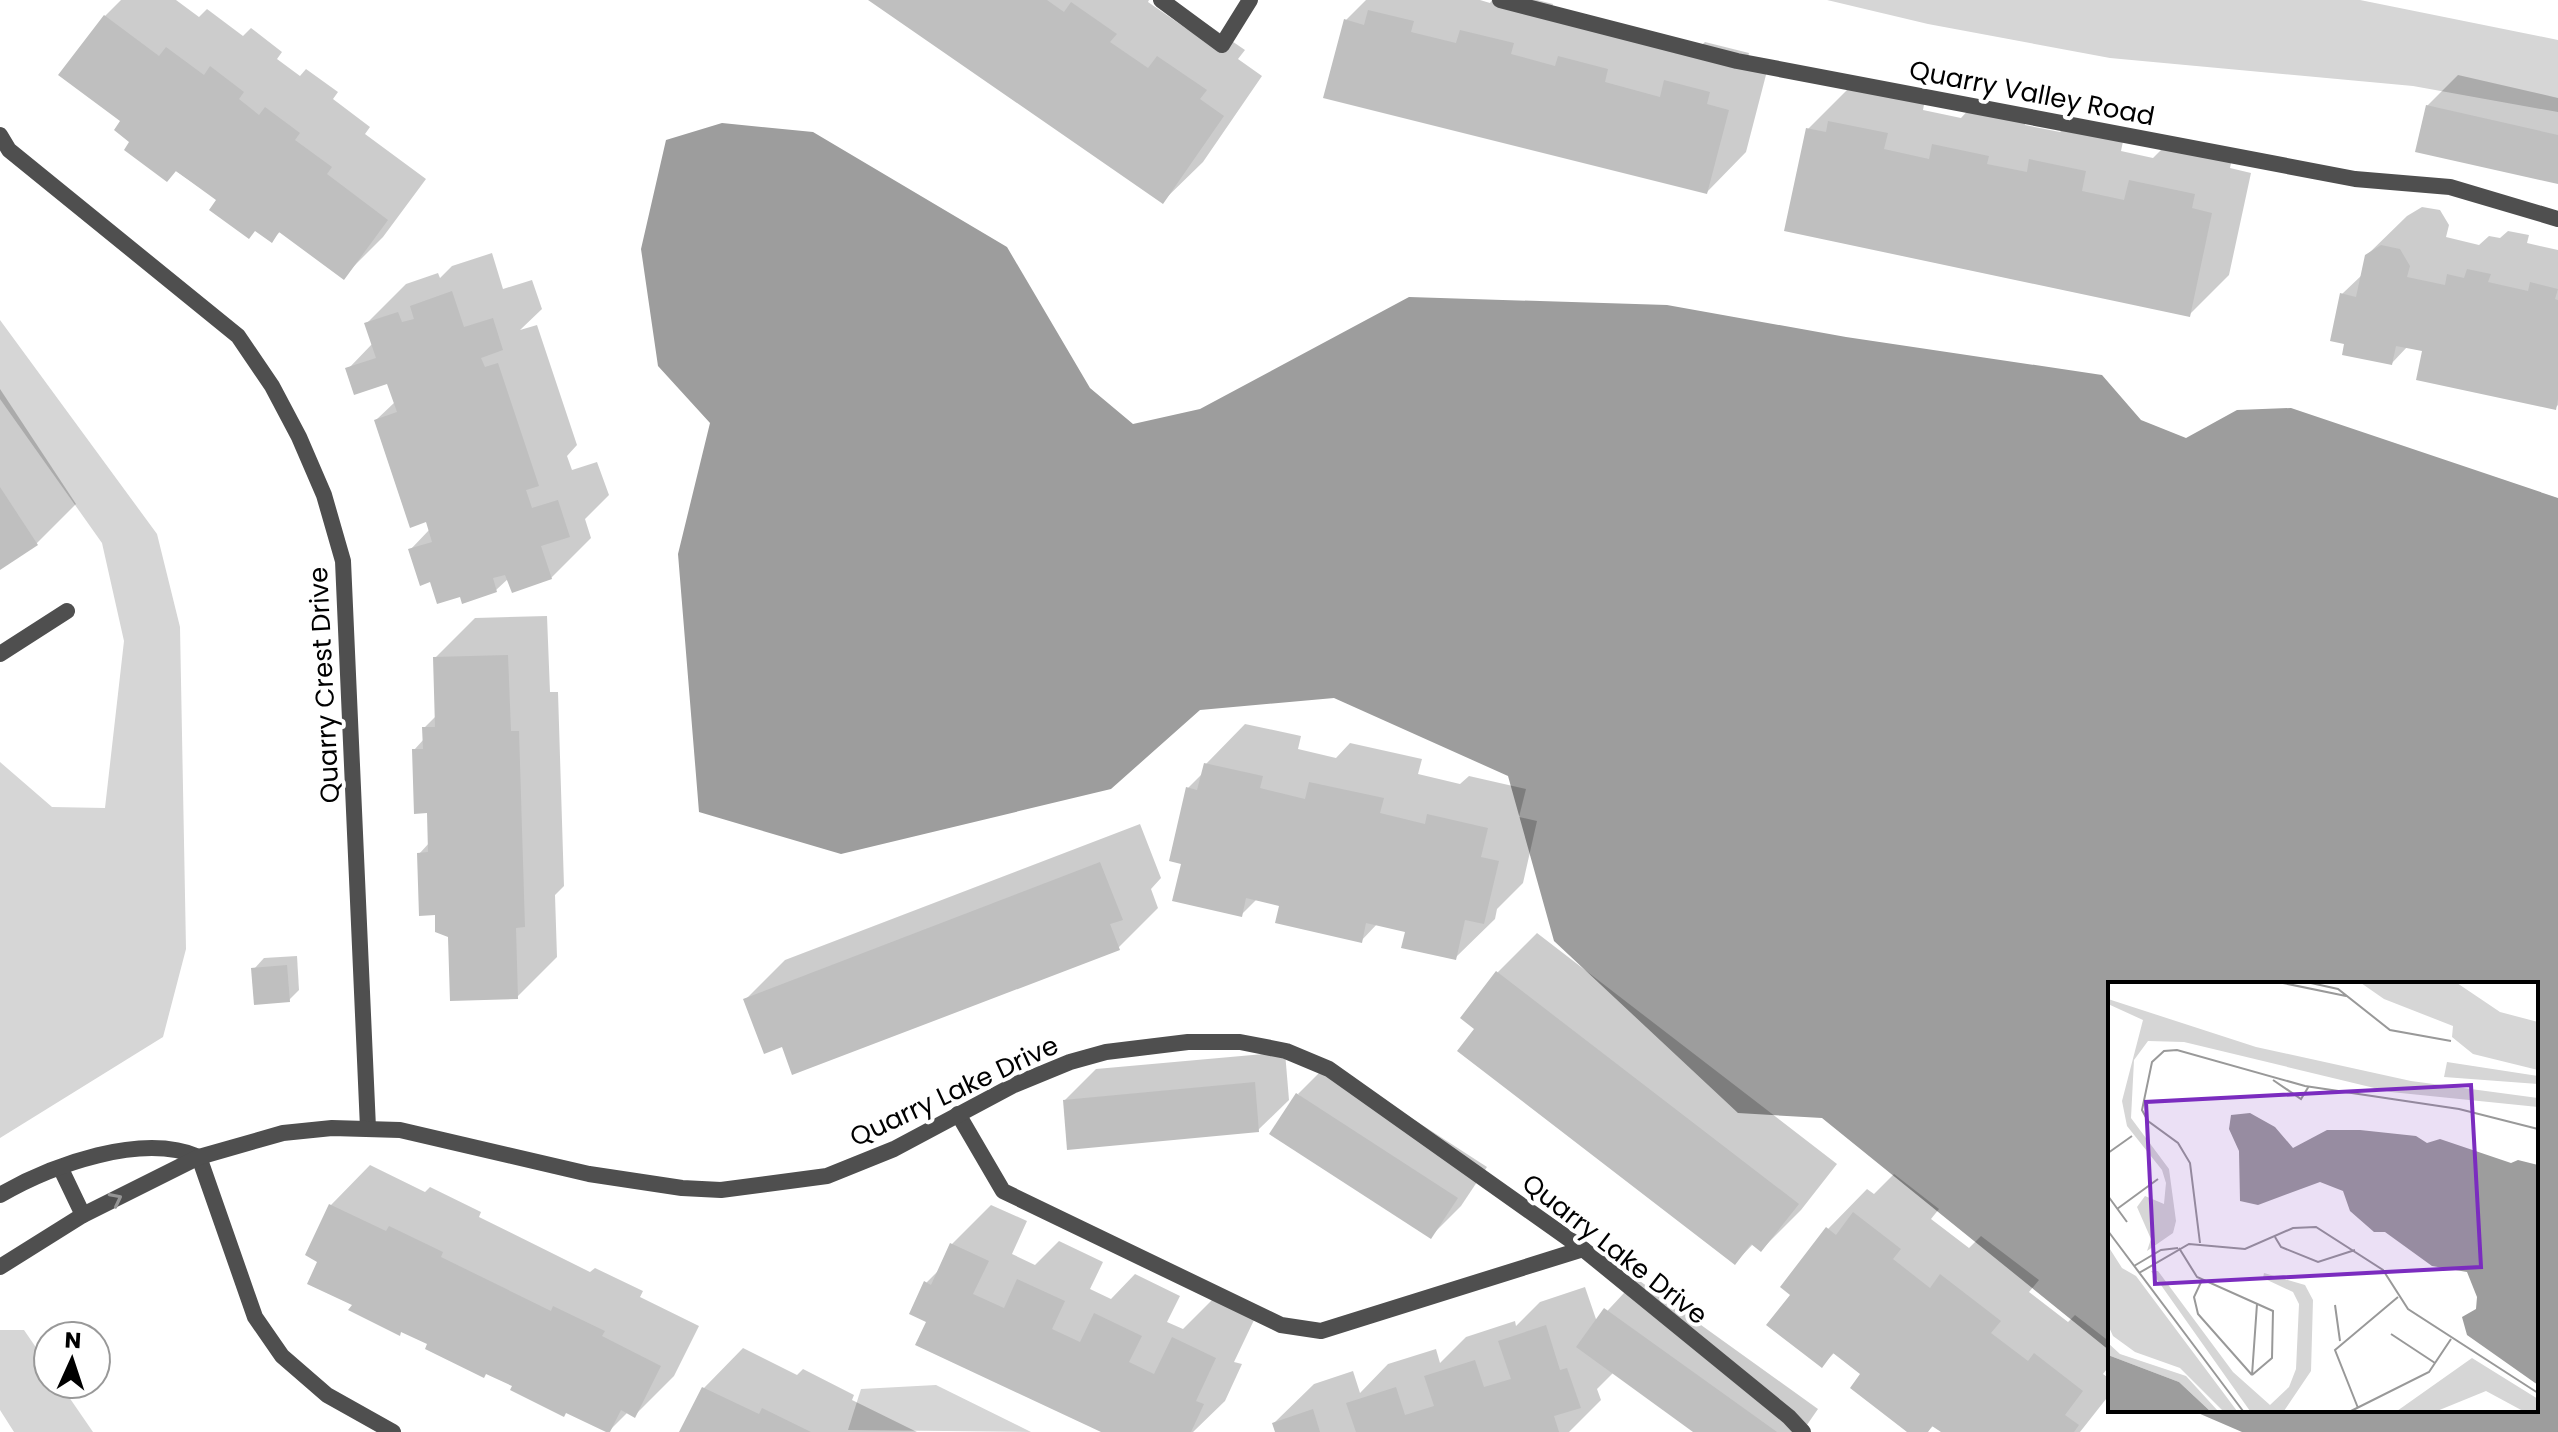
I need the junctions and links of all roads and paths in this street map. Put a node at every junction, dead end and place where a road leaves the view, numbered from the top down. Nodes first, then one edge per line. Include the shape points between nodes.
1 (1161, 0) edge
2 (1250, 0) edge
3 (1500, 0) edge
4 (0, 135) edge
5 (2558, 219) edge
6 (67, 611) dead end
7 (0, 654) edge
8 (958, 1114) junction
9 (368, 1128) junction
10 (199, 1157) junction
11 (61, 1169) junction
12 (0, 1195) edge
13 (83, 1215) junction
14 (1583, 1249) junction
15 (0, 1267) edge
16 (366, 1426) edge
17 (393, 1432) edge
18 (1803, 1432) edge

1 - 2 street via 1222,45
3 - 5 street, Quarry Valley Road via 1737,61 2355,179 2450,187
4 - 9 street, Quarry Crest Drive via 9,150 238,336 272,386 324,495 343,561
6 - 7 street
8 - 9 street, Quarry Lake Drive via 894,1149 827,1176 721,1190 589,1174 400,1130
8 - 14 street, Quarry Lake Drive via 1014,1085 1106,1052 1188,1042 1240,1042 1286,1051 1329,1069
8 - 14 street via 1003,1191 1281,1325 1321,1331
9 - 10 street, Quarry Lake Drive via 283,1133
10 - 11 street via 153,1146 108,1153
13 -> 10 street, Quarry Lake Drive
10 - 16 street via 255,1317 282,1356
11 - 12 street
11 - 13 street
13 - 15 street, Quarry Lake Drive
14 - 18 street, Quarry Lake Drive
16 - 17 street

